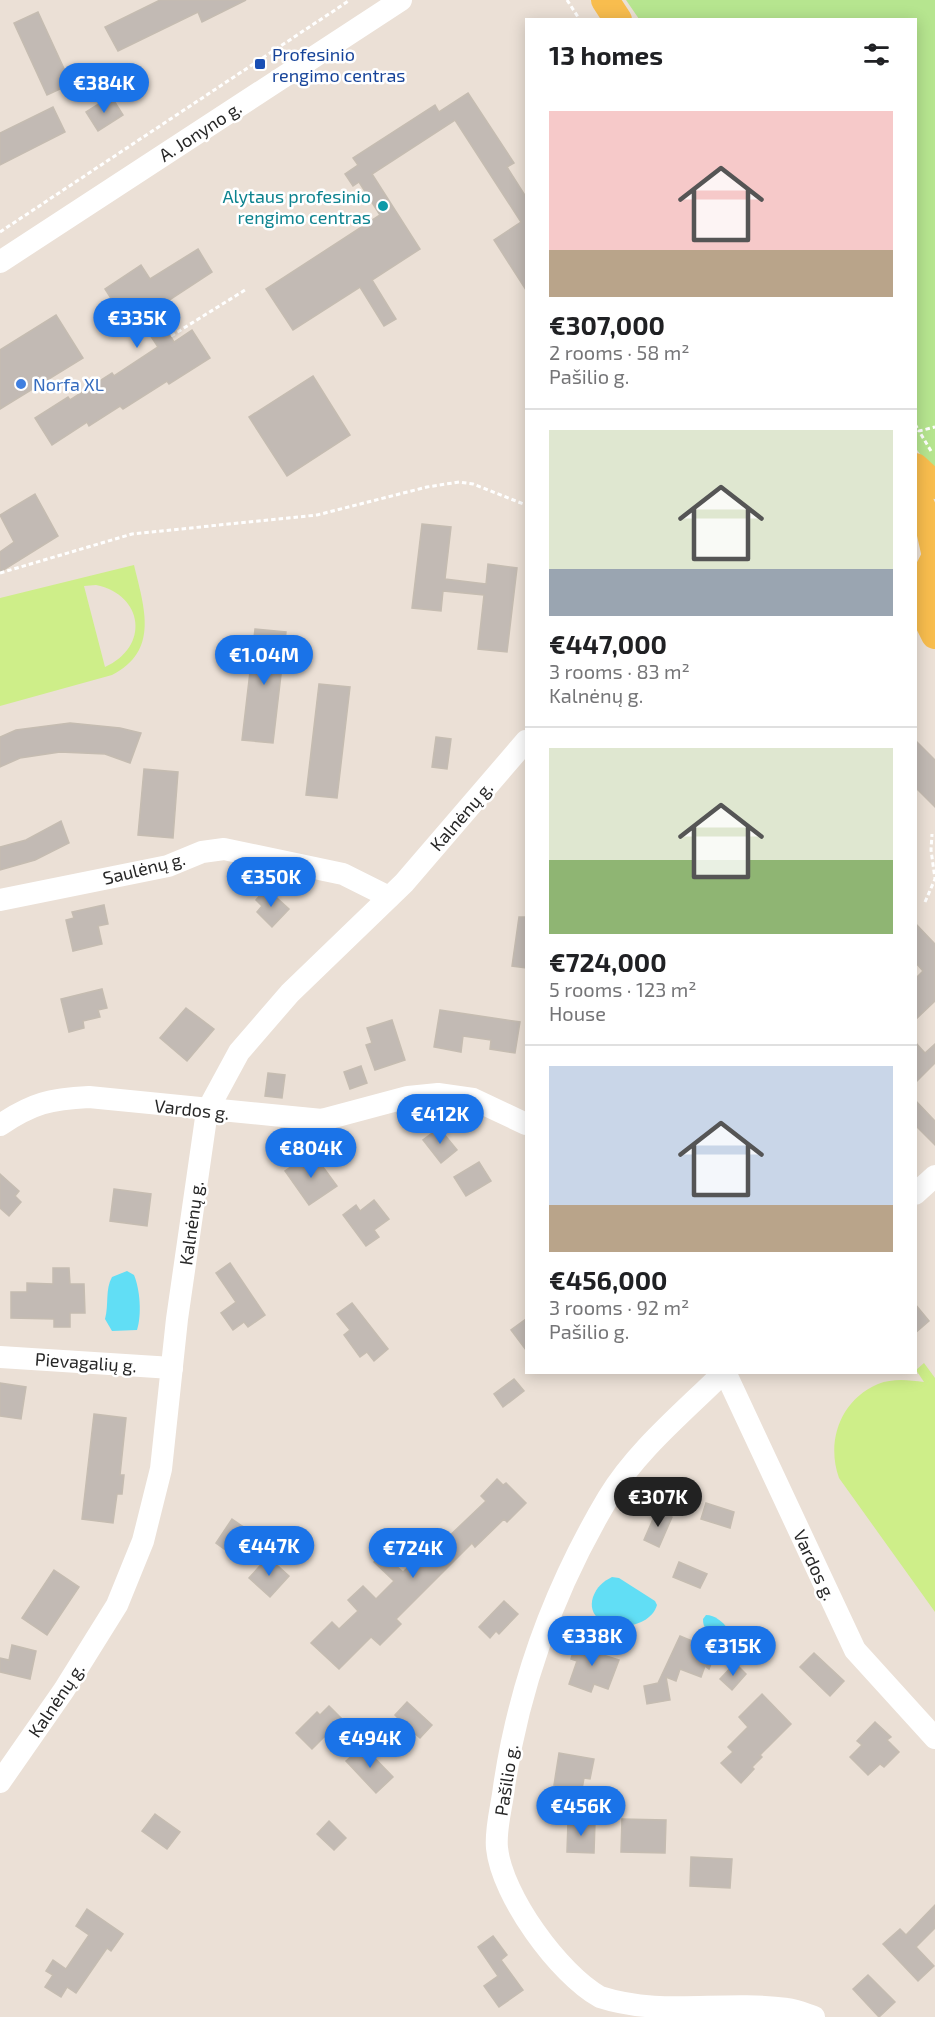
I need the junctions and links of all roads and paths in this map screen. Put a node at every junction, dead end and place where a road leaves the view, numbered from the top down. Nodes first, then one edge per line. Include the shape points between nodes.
1 (350, 0) edge
2 (401, 0) edge
3 (567, 0) edge
4 (605, 0) edge
5 (579, 18) edge
6 (617, 18) edge
7 (0, 232) edge
8 (0, 262) edge
9 (245, 290) dead end
10 (171, 336) dead end
11 (935, 427) edge
12 (917, 428) edge
13 (919, 431) junction
14 (924, 461) edge
15 (935, 485) edge
16 (917, 496) edge
17 (525, 505) edge
18 (935, 552) edge
19 (0, 573) edge
20 (925, 575) edge
21 (926, 626) edge
22 (525, 742) edge
23 (932, 834) dead end
24 (389, 897) junction
25 (0, 900) edge
26 (925, 902) dead end
27 (207, 1111) junction
28 (525, 1124) edge
29 (0, 1125) edge
30 (935, 1176) edge
31 (917, 1192) edge
32 (0, 1357) edge
33 (172, 1368) junction
34 (723, 1374) edge
35 (726, 1374) edge
36 (935, 1738) edge
37 (4, 1767) edge
38 (814, 2017) edge

1 - 7 path
2 - 8 street, A. Jonyno g.
3 - 5 path
4 - 6 main road
9 - 10 path
11 - 13 path
12 - 13 path
13 - 14 path
14 - 15 main road
16 - 18 main road
17 - 19 path via 459,482 317,515 132,534
20 - 21 main road via 922,597
22 - 24 street, Kalnėnų g.
23 - 26 path via 935,879
24 - 25 street, Saulėnų g. via 343,874 224,849 202,852 168,866
24 - 27 street, Kalnėnų g. via 290,993 239,1052
27 - 28 street, Vardos g. via 322,1120 408,1097 438,1094 473,1099
27 - 29 street, Vardos g. via 89,1097 53,1099 25,1108
27 - 33 street, Kalnėnų g.
30 - 31 street
32 - 33 street, Pievagalių g.
33 - 37 street, Kalnėnų g. via 161,1469 143,1541 117,1605
34 - 38 street, Pašilio g. via 642,1454 609,1497 550,1614 525,1684 510,1748 497,1848 506,1885 532,1931 597,1995 623,2009 657,2015 756,2007 788,2009
35 - 36 street, Vardos g. via 855,1650

